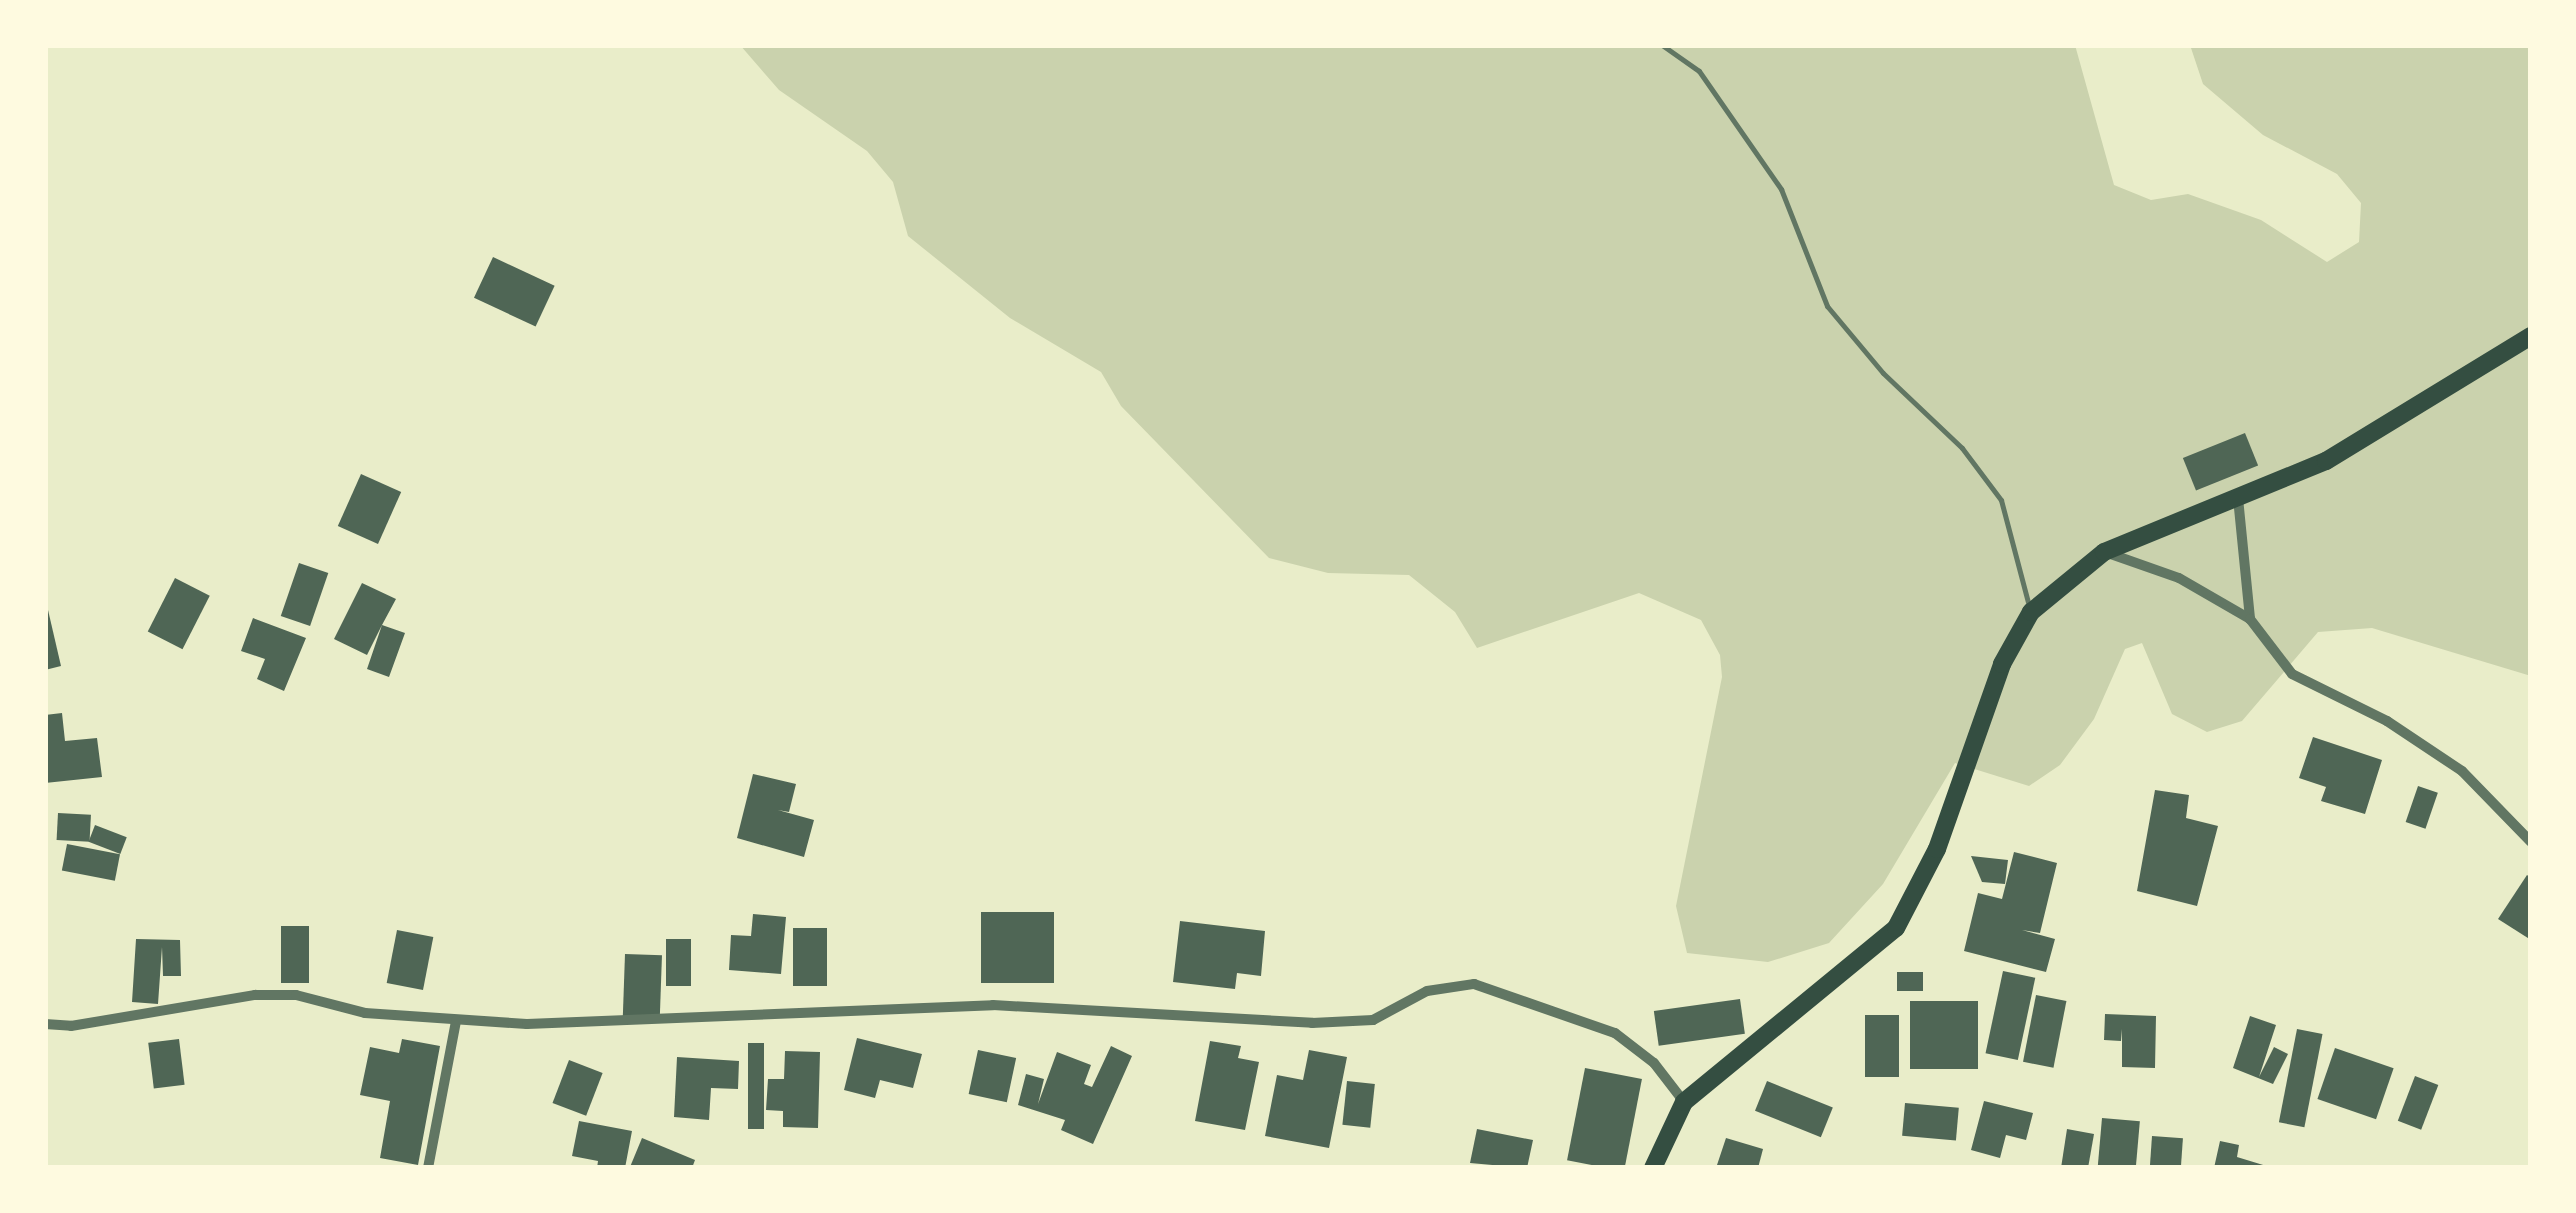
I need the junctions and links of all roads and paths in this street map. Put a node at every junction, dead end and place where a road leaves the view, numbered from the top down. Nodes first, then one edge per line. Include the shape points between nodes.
1 (1662, 45) edge
2 (2531, 336) edge
3 (2238, 498) junction
4 (2104, 552) junction
5 (2031, 612) junction
6 (2250, 619) junction
7 (2531, 842) edge
8 (456, 1021) junction
9 (45, 1024) edge
10 (1684, 1102) junction
11 (428, 1168) edge
12 (1653, 1168) edge

1 - 5 lane via 1699,71 1781,188 1827,306 1962,448 2001,500
2 - 3 highway via 2326,461
3 - 4 highway
3 - 6 street
4 - 5 highway
4 - 6 street via 2180,578
5 - 10 highway via 2002,664 1937,849 1896,928
6 - 7 street via 2292,674 2387,721 2462,771
8 - 9 street via 365,1013 296,995 255,995 70,1026
8 - 10 street via 706,1020 993,1005 1312,1023 1373,1020 1428,991 1474,984 1615,1033 1654,1063
8 - 11 street
10 - 12 highway

